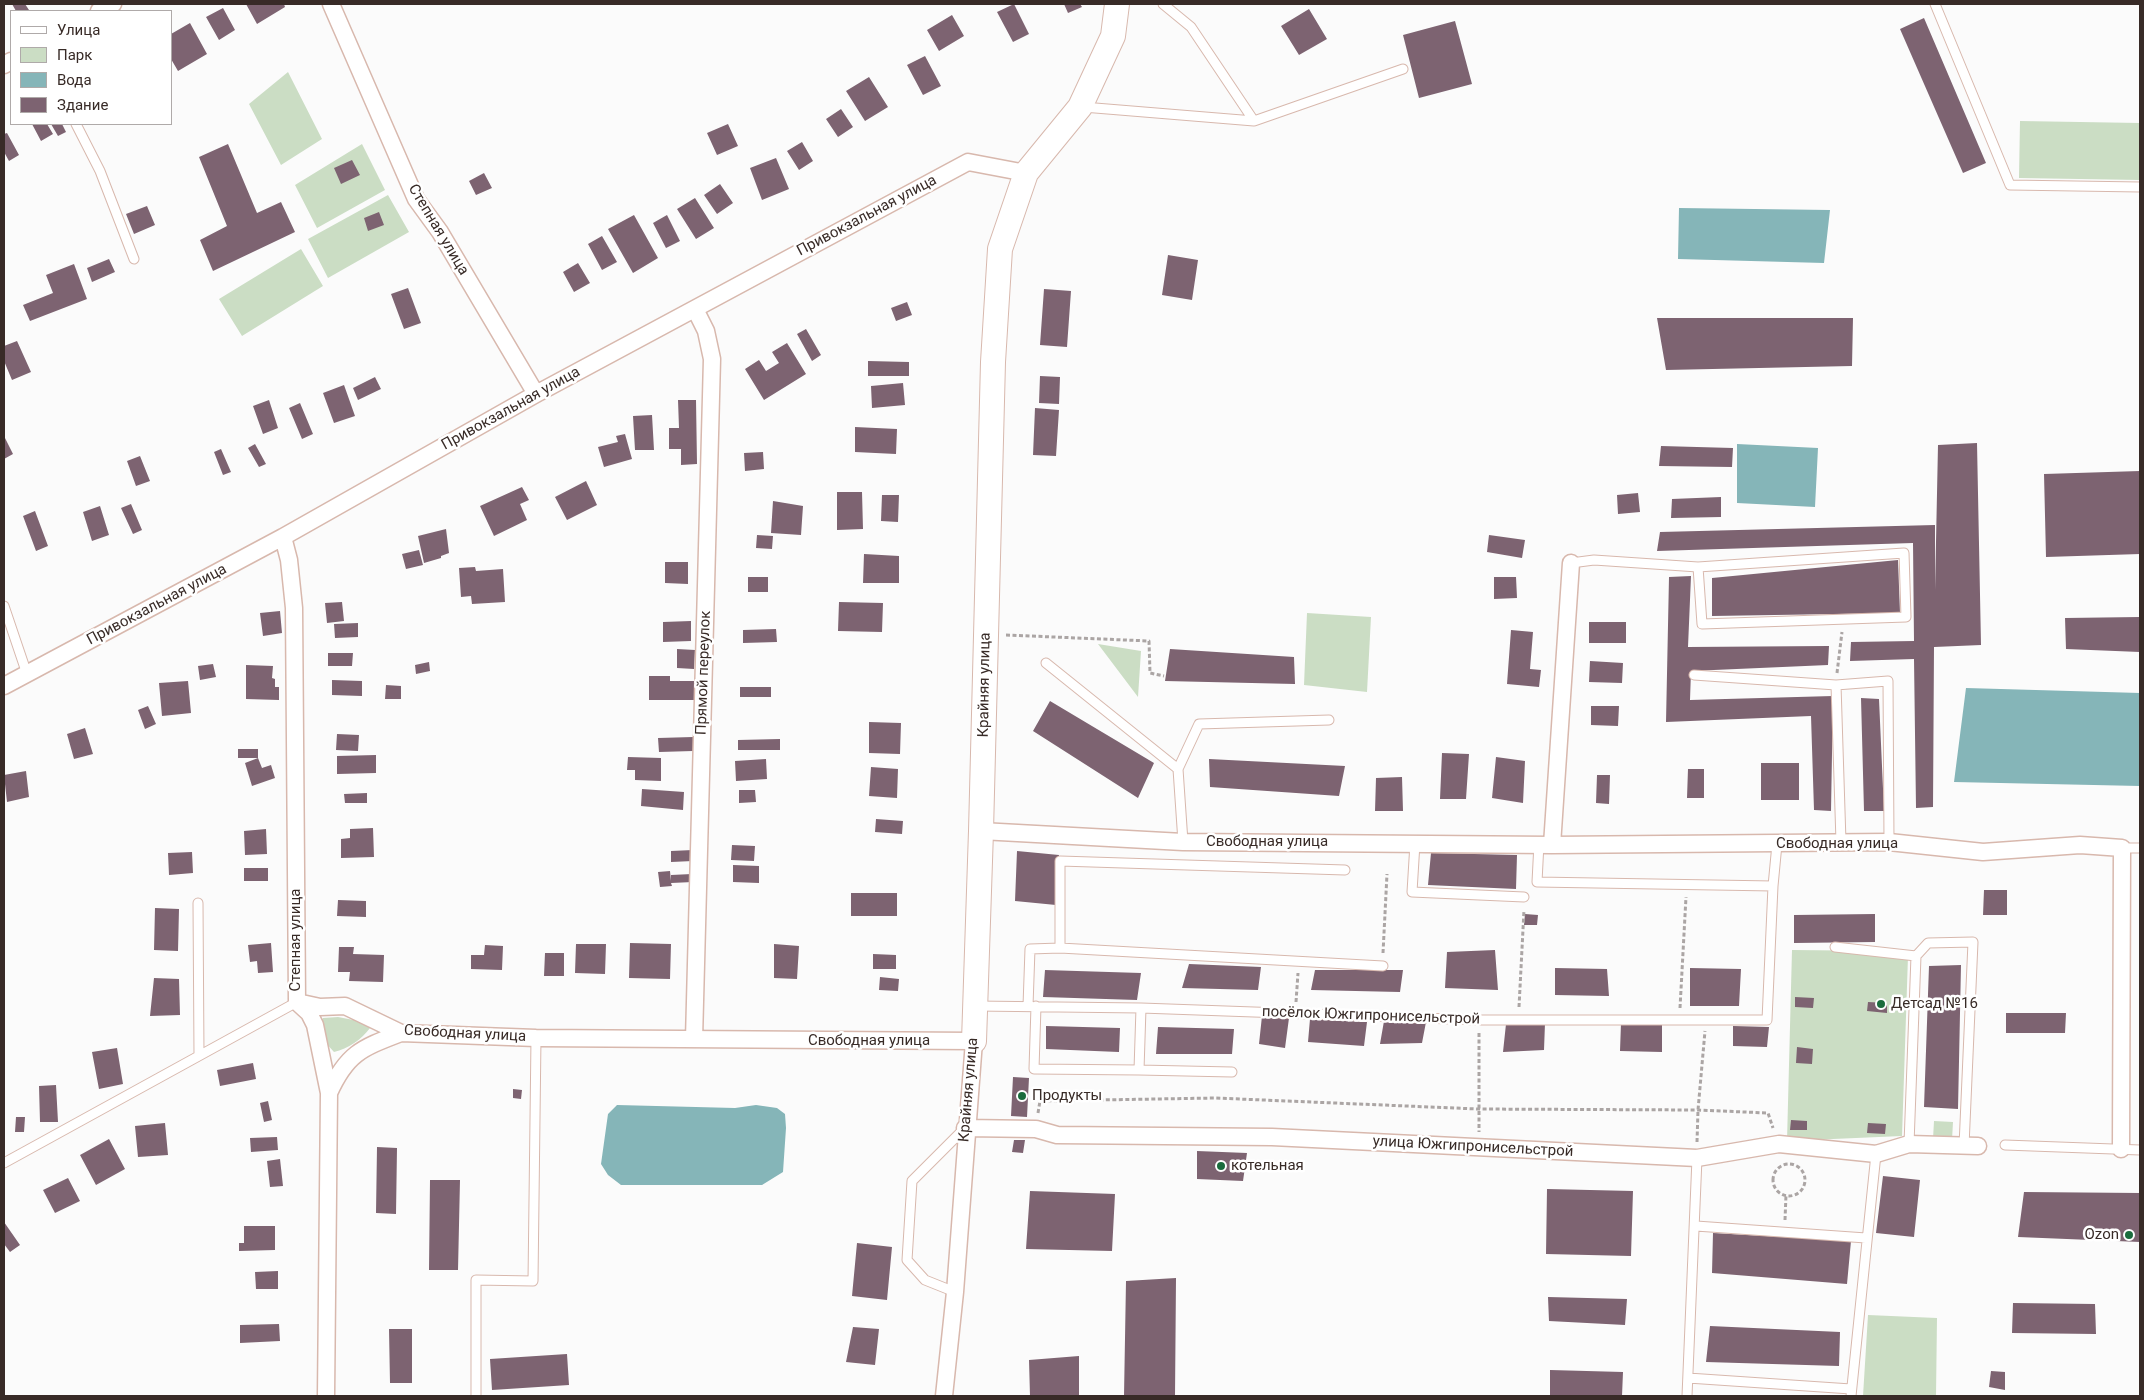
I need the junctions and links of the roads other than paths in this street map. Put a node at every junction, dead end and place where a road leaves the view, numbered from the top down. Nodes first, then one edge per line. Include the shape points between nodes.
1 (113, 4) edge
2 (331, 4) edge
3 (1117, 4) edge
4 (1162, 4) edge
5 (1935, 4) edge
6 (102, 10) edge
7 (1403, 70) dead end
8 (1080, 107) junction
9 (1254, 121) junction
10 (77, 125) edge
11 (1026, 174) junction
12 (2140, 187) edge
13 (134, 259) dead end
14 (696, 309) junction
15 (536, 394) junction
16 (284, 537) junction
17 (1571, 563) joint
18 (1698, 567) junction
19 (4, 606) edge
20 (1046, 663) dead end
21 (27, 674) junction
22 (1694, 675) dead end
23 (1836, 685) junction
24 (4, 686) edge
25 (1329, 720) dead end
26 (1178, 769) junction
27 (981, 831) junction
28 (1183, 842) junction
29 (1841, 842) junction
30 (1889, 842) junction
31 (1415, 843) junction
32 (1545, 844) junction
33 (1777, 844) junction
34 (2122, 848) junction
35 (2140, 848) edge
36 (1345, 870) dead end
37 (1773, 886) junction
38 (1524, 897) road end
39 (198, 903) dead end
40 (1835, 947) dead end
41 (1060, 948) junction
42 (1916, 956) junction
43 (1383, 966) road end
44 (297, 1002) junction
45 (975, 1006) junction
46 (1032, 1006) junction
47 (1142, 1008) junction
48 (401, 1033) junction
49 (536, 1038) junction
50 (694, 1039) junction
51 (974, 1042) junction
52 (199, 1055) junction
53 (1139, 1070) junction
54 (1232, 1072) dead end
55 (329, 1093) junction
56 (965, 1128) junction
57 (1909, 1144) junction
58 (2005, 1145) dead end
59 (1971, 1146) joint
60 (2121, 1149) junction
61 (2140, 1150) edge
62 (1876, 1154) junction
63 (1697, 1158) junction
64 (4, 1163) edge
65 (1696, 1226) junction
66 (1866, 1238) junction
67 (954, 1292) junction
68 (1688, 1378) junction
69 (1851, 1393) edge
70 (326, 1396) edge
71 (476, 1396) edge
72 (944, 1396) edge
73 (1687, 1396) edge

1 - 6 street
2 - 15 street, Степная улица via 416,199 440,232
3 - 8 street, Крайняя улица via 1112,36
4 - 9 lane via 1191,27
5 - 12 lane via 2010,184
7 - 9 lane
8 - 9 lane
8 - 11 street, Крайняя улица
10 - 13 lane via 100,171
11 - 14 street, Привокзальная улица via 968,162
11 - 27 street, Крайняя улица via 1000,249 993,362
14 - 15 street, Привокзальная улица
14 - 50 street, Прямой переулок via 706,331 712,359
15 - 16 street, Привокзальная улица
16 - 21 street, Привокзальная улица
16 - 44 street, Степная улица via 294,608
17 - 18 lane via 1594,560
17 - 32 street
18 - 18 lane via 1702,624 1906,617 1904,553
19 - 21 lane
20 - 26 lane
21 - 24 street, Привокзальная улица
22 - 23 lane
23 - 29 lane
23 - 30 lane via 1888,681
25 - 26 lane via 1199,724
26 - 28 lane
27 - 28 street, Свободная улица
27 - 45 street, Крайняя улица
28 - 31 street, Свободная улица
29 - 30 street, Свободная улица
29 - 33 street, Свободная улица
30 - 34 street, Свободная улица via 1983,852 2080,845
31 - 32 street, Свободная улица
31 - 38 lane via 1412,892
32 - 33 street, Свободная улица
32 - 37 lane via 1537,882
33 - 37 lane
34 - 35 lane
34 - 60 street
36 - 41 lane via 1060,861
37 - 47 lane, посёлок Южгипронисельстрой via 1767,1020 1479,1020
39 - 52 lane
40 - 42 lane
41 - 43 lane
41 - 46 lane via 1030,949
42 - 57 lane
42 - 59 lane via 1928,943 1973,942
44 - 48 street, Свободная улица via 320,1008 345,1006
44 - 52 lane
44 - 55 street, Степная улица via 315,1025
45 - 46 lane, посёлок Южгипронисельстрой
45 - 51 street, Крайняя улица
46 - 47 lane, посёлок Южгипронисельстрой
46 - 53 lane via 1034,1069
47 - 53 lane
48 - 49 street, Свободная улица
48 - 55 street via 366,1046 340,1069
49 - 50 street, Свободная улица
49 - 71 lane via 533,1281 476,1280
50 - 51 street, Свободная улица
51 - 56 street, Крайняя улица
52 - 64 lane
53 - 54 lane
55 - 70 street, Степная улица
56 - 63 street, улица Южгипронисельстрой via 1036,1129 1057,1135 1272,1137
56 - 67 street, Крайняя улица
56 - 67 lane via 912,1181 907,1260 925,1280
57 - 59 street, улица Южгипронисельстрой
57 - 62 street, улица Южгипронисельстрой
58 - 60 lane
60 - 61 lane
62 - 63 street, улица Южгипронисельстрой via 1779,1144
62 - 66 lane
63 - 65 lane
65 - 66 lane
65 - 68 lane
66 - 69 lane
67 - 72 street, Крайняя улица
68 - 69 lane
68 - 73 lane

